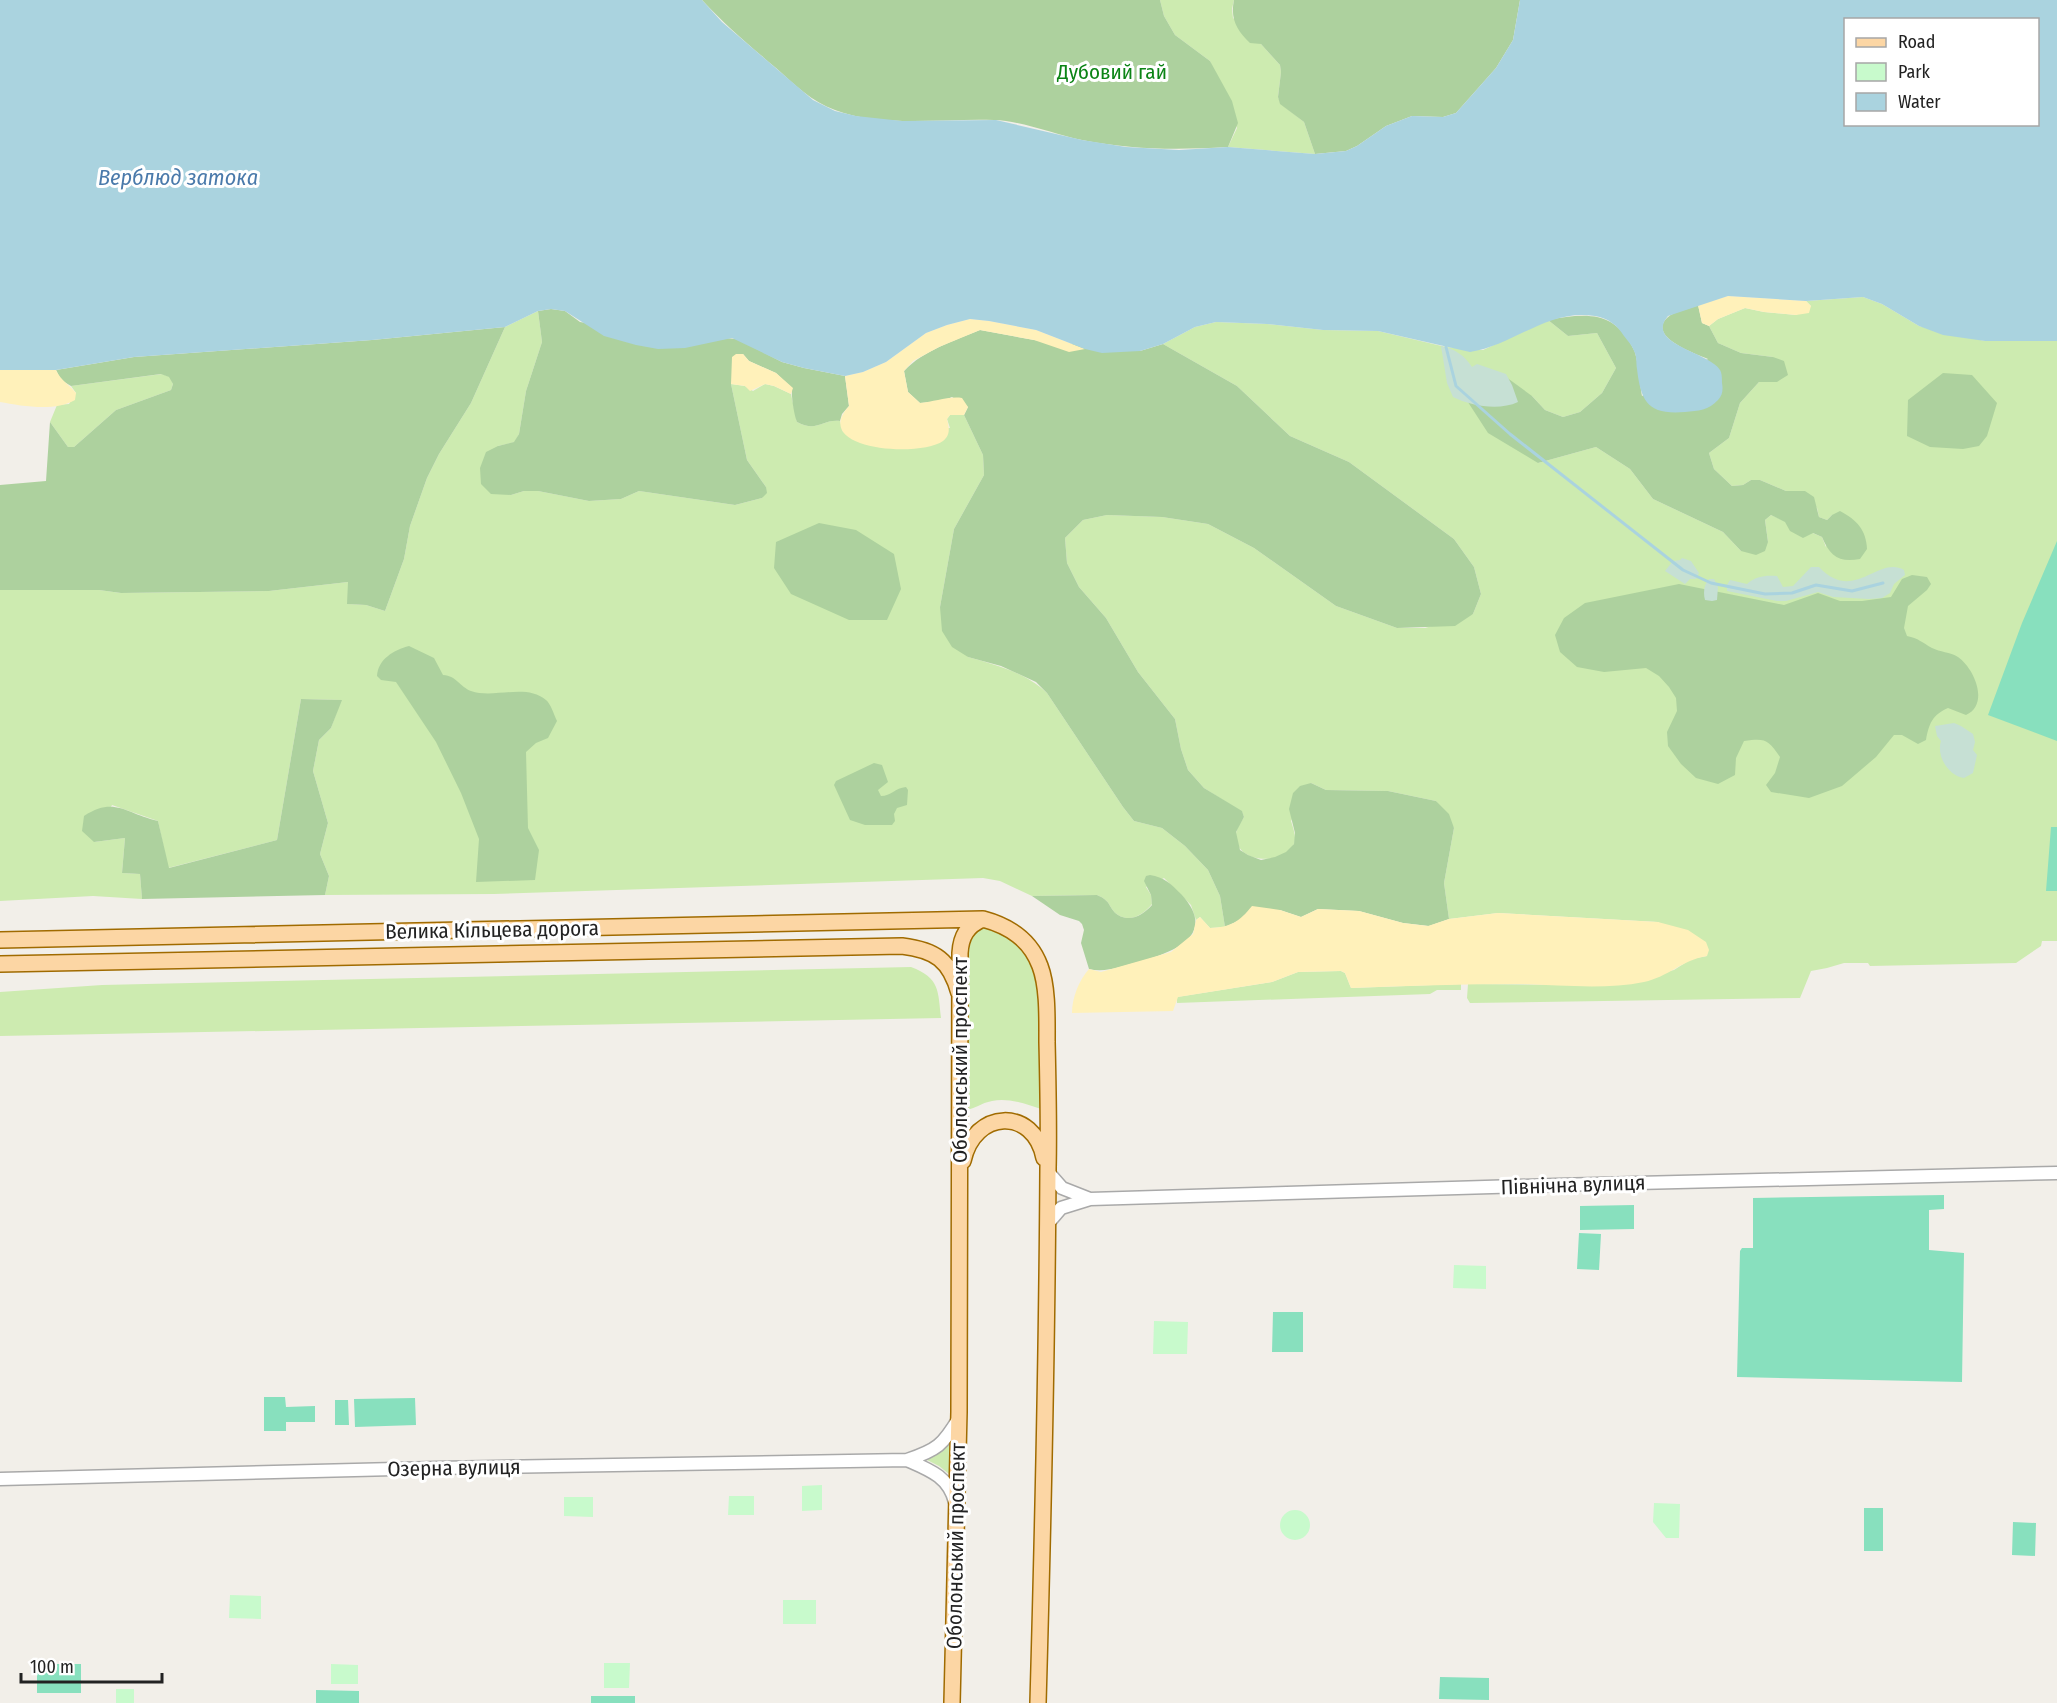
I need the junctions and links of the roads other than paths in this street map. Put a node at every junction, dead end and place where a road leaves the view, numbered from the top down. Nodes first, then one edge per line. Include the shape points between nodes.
1 (983, 919) junction
2 (0, 940) edge
3 (0, 964) edge
4 (959, 993) junction
5 (1048, 1172) junction
6 (960, 1173) junction
7 (2057, 1173) edge
8 (1090, 1199) junction
9 (1049, 1222) junction
10 (959, 1418) junction
11 (907, 1460) junction
12 (0, 1479) edge
13 (956, 1506) junction
14 (952, 1703) edge
15 (1038, 1703) edge

1 - 2 main road, Велика Кільцева дорога
1 - 4 main road, Оболонський проспект via 970,927 961,941
1 - 5 main road via 1022,938 1041,967 1047,1021
3 - 4 main road, Велика Кільцева дорога via 902,946 921,948 946,964
4 - 6 main road, Оболонський проспект
5 - 6 main road via 1038,1140 1020,1125 1007,1121 984,1126 971,1138
5 - 8 street, Північна вулиця via 1062,1188
5 - 9 main road
6 - 10 main road, Оболонський проспект
7 - 8 street, Північна вулиця
8 - 9 street, Північна вулиця via 1061,1208
9 - 15 main road
10 - 11 street via 943,1443 931,1452
10 - 13 main road, Оболонський проспект
11 - 12 street, Озерна вулиця
11 - 13 street via 944,1480
13 - 14 main road, Оболонський проспект

